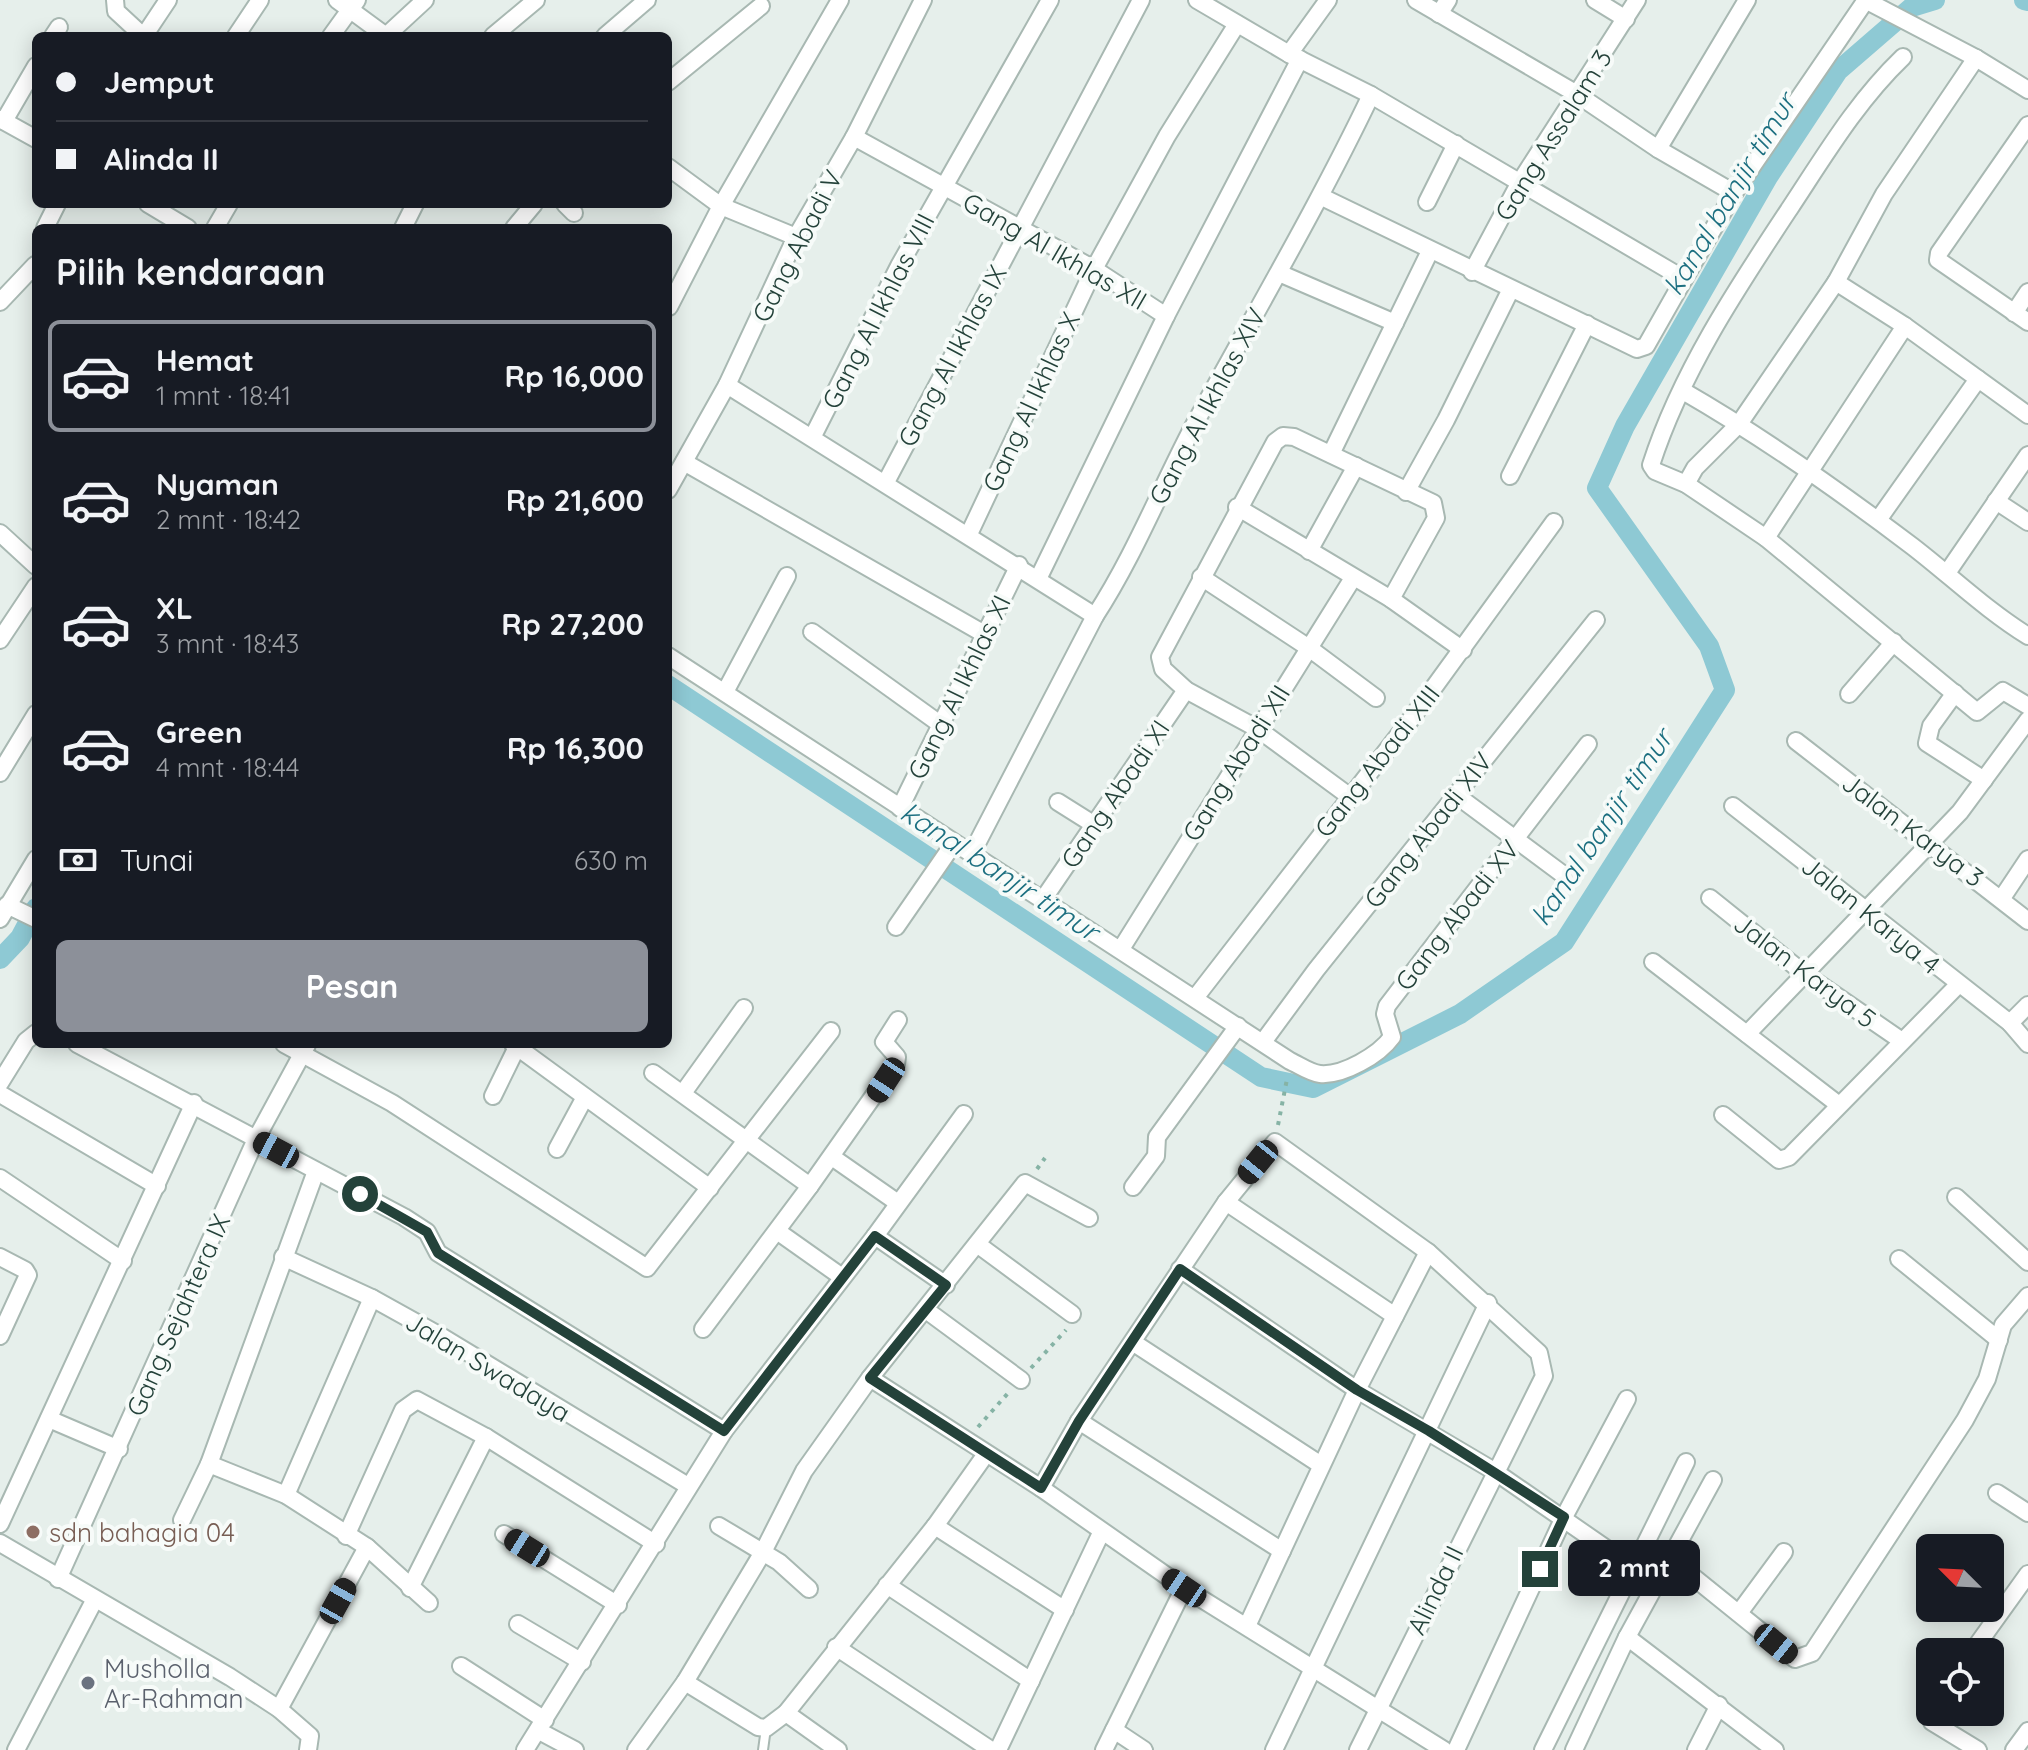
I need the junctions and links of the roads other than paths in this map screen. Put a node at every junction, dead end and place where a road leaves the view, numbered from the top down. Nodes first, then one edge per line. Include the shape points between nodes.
1 (115, 0) edge
2 (168, 0) edge
3 (260, 0) edge
4 (425, 0) edge
5 (536, 0) edge
6 (647, 0) edge
7 (840, 0) edge
8 (923, 0) edge
9 (1050, 0) edge
10 (1141, 0) edge
11 (1328, 0) edge
12 (1416, 0) edge
13 (1595, 0) edge
14 (1637, 0) edge
15 (1747, 0) edge
16 (1866, 0) edge
17 (348, 3) edge
18 (1208, 3) edge
19 (761, 6) dead end
20 (1443, 7) edge
21 (1626, 19) junction
22 (1237, 24) junction
23 (139, 32) edge
24 (146, 32) edge
25 (239, 32) edge
26 (333, 32) edge
27 (381, 32) edge
28 (390, 32) edge
29 (498, 32) edge
30 (610, 32) edge
31 (1294, 56) junction
32 (1903, 57) dead end
33 (1976, 58) junction
34 (32, 72) edge
35 (672, 79) edge
36 (2028, 90) edge
37 (1575, 93) junction
38 (1371, 95) junction
39 (2, 120) edge
40 (2028, 125) edge
41 (32, 137) edge
42 (854, 137) junction
43 (1456, 144) junction
44 (1658, 149) junction
45 (672, 170) edge
46 (1520, 182) junction
47 (943, 186) junction
48 (1734, 193) junction
49 (1322, 197) junction
50 (1427, 202) dead end
51 (721, 206) junction
52 (155, 208) edge
53 (531, 208) edge
54 (181, 224) edge
55 (517, 224) edge
56 (1019, 230) junction
57 (796, 237) junction
58 (1430, 251) junction
59 (32, 269) edge
60 (1094, 269) junction
61 (1472, 272) junction
62 (1279, 273) junction
63 (1684, 279) junction
64 (1836, 282) junction
65 (1511, 289) junction
66 (2028, 292) edge
67 (672, 301) edge
68 (0, 302) edge
69 (1166, 316) junction
70 (2021, 318) edge
71 (1395, 323) junction
72 (1587, 324) junction
73 (1905, 326) junction
74 (1978, 379) junction
75 (727, 385) junction
76 (1683, 391) junction
77 (2028, 415) edge
78 (1739, 424) junction
79 (813, 436) junction
80 (1331, 454) junction
81 (2028, 455) edge
82 (684, 462) junction
83 (1356, 466) junction
84 (1808, 471) junction
85 (1510, 476) dead end
86 (886, 482) junction
87 (672, 483) edge
88 (1686, 484) junction
89 (1406, 492) junction
90 (1996, 501) junction
91 (1237, 507) junction
92 (1878, 520) junction
93 (1554, 522) dead end
94 (2028, 522) edge
95 (0, 533) edge
96 (969, 534) junction
97 (1766, 538) junction
98 (1309, 551) junction
99 (32, 562) edge
100 (1019, 565) junction
101 (1947, 573) junction
102 (787, 576) dead end
103 (1201, 577) junction
104 (1353, 578) junction
105 (1038, 579) junction
106 (32, 594) edge
107 (1391, 599) junction
108 (1095, 616) junction
109 (1596, 620) dead end
110 (812, 632) dead end
111 (986, 635) junction
112 (2028, 636) edge
113 (0, 640) edge
114 (1894, 642) junction
115 (1309, 648) junction
116 (1463, 650) junction
117 (672, 659) edge
118 (1186, 690) junction
119 (725, 692) junction
120 (1955, 693) junction
121 (1849, 694) dead end
122 (1376, 698) dead end
123 (2028, 706) edge
124 (2028, 720) edge
125 (32, 721) edge
126 (940, 724) junction
127 (1258, 729) junction
128 (1796, 741) dead end
129 (1588, 744) dead end
130 (0, 773) edge
131 (1984, 780) junction
132 (1456, 795) junction
133 (1349, 796) junction
134 (1058, 802) dead end
135 (1733, 806) dead end
136 (900, 808) junction
137 (1093, 824) junction
138 (1518, 838) junction
139 (1929, 846) junction
140 (949, 851) junction
141 (972, 853) junction
142 (2028, 859) edge
143 (32, 866) edge
144 (1561, 873) dead end
145 (1044, 898) junction
146 (1710, 898) dead end
147 (2002, 898) junction
148 (1868, 909) junction
149 (4, 912) edge
150 (32, 917) edge
151 (2028, 921) edge
152 (896, 927) dead end
153 (1121, 949) junction
154 (1653, 962) dead end
155 (1806, 975) junction
156 (1958, 985) junction
157 (1195, 998) junction
158 (2028, 1005) edge
159 (744, 1008) dead end
160 (898, 1020) dead end
161 (2010, 1023) junction
162 (831, 1031) dead end
163 (1234, 1032) junction
164 (1747, 1034) junction
165 (32, 1036) edge
166 (1902, 1041) junction
167 (1263, 1042) junction
168 (2028, 1044) edge
169 (85, 1048) edge
170 (514, 1048) edge
171 (518, 1048) edge
172 (305, 1049) edge
173 (653, 1073) dead end
174 (0, 1083) edge
175 (683, 1093) junction
176 (0, 1094) edge
177 (493, 1096) dead end
178 (585, 1097) junction
179 (194, 1103) junction
180 (1839, 1105) junction
181 (964, 1114) dead end
182 (1723, 1115) dead end
183 (256, 1139) junction
184 (747, 1141) junction
185 (557, 1149) dead end
186 (832, 1157) junction
187 (316, 1171) junction
188 (0, 1178) edge
189 (157, 1186) junction
190 (810, 1186) junction
191 (1133, 1187) dead end
192 (710, 1188) junction
193 (1956, 1197) dead end
194 (1226, 1202) junction
195 (898, 1203) junction
196 (1089, 1218) dead end
197 (777, 1231) junction
198 (875, 1236) junction
199 (977, 1244) junction
200 (1428, 1252) junction
201 (0, 1257) edge
202 (283, 1257) junction
203 (1899, 1259) dead end
204 (123, 1261) junction
205 (2028, 1262) edge
206 (1180, 1269) junction
207 (842, 1277) junction
208 (946, 1285) junction
209 (2028, 1296) edge
210 (372, 1298) junction
211 (1488, 1303) junction
212 (926, 1310) junction
213 (1072, 1314) dead end
214 (1395, 1316) junction
215 (703, 1329) dead end
216 (0, 1336) edge
217 (1999, 1340) junction
218 (1134, 1343) junction
219 (870, 1378) junction
220 (1021, 1380) dead end
221 (1357, 1390) junction
222 (1627, 1399) dead end
223 (49, 1419) junction
224 (1079, 1421) junction
225 (724, 1431) junction
226 (1429, 1431) junction
227 (486, 1437) junction
228 (119, 1449) junction
229 (986, 1454) junction
230 (1686, 1462) dead end
231 (209, 1464) junction
232 (1321, 1465) junction
233 (1494, 1471) junction
234 (1713, 1480) dead end
235 (688, 1486) junction
236 (1041, 1488) junction
237 (1997, 1493) dead end
238 (286, 1495) junction
239 (2028, 1513) edge
240 (1564, 1517) junction
241 (182, 1520) dead end
242 (0, 1524) edge
243 (719, 1526) dead end
244 (935, 1526) junction
245 (1101, 1533) junction
246 (504, 1534) dead end
247 (346, 1536) junction
248 (0, 1543) edge
249 (656, 1544) junction
250 (367, 1547) junction
251 (1282, 1551) junction
252 (763, 1552) junction
253 (1784, 1552) dead end
254 (1671, 1559) junction
255 (1633, 1568) junction
256 (2028, 1574) edge
257 (58, 1579) junction
258 (1656, 1583) junction
259 (887, 1585) junction
260 (410, 1588) junction
261 (1184, 1588) junction
262 (809, 1589) dead end
263 (95, 1599) junction
264 (429, 1603) dead end
265 (618, 1605) junction
266 (1065, 1610) junction
267 (1739, 1613) junction
268 (518, 1624) dead end
269 (1247, 1626) junction
270 (1627, 1637) junction
271 (1982, 1638) edge
272 (836, 1647) junction
273 (582, 1662) junction
274 (461, 1666) dead end
275 (1312, 1669) junction
276 (1031, 1681) junction
277 (685, 1682) junction
278 (1719, 1705) junction
279 (279, 1709) junction
280 (1376, 1709) junction
281 (786, 1713) junction
282 (542, 1726) junction
283 (1939, 1726) edge
284 (766, 1728) junction
285 (1114, 1730) junction
286 (2028, 1731) edge
287 (310, 1749) edge
288 (16, 1750) edge
289 (525, 1750) edge
290 (575, 1750) edge
291 (636, 1750) edge
292 (763, 1750) edge
293 (838, 1750) edge
294 (991, 1750) edge
295 (998, 1750) edge
296 (1104, 1750) edge
297 (1144, 1750) edge
298 (1274, 1750) edge
299 (1358, 1750) edge
300 (1444, 1750) edge
301 (1456, 1750) edge
302 (1543, 1750) edge
303 (1574, 1750) edge
304 (1696, 1750) edge
305 (1775, 1750) edge
306 (1978, 1750) edge
307 (2014, 1750) edge

1 - 23 street via 116,11
2 - 24 street
3 - 25 street
4 - 28 street
5 - 29 street
6 - 30 street
7 - 51 street
8 - 42 street, Gang Abadi V
9 - 47 street, Gang Al Ikhlas VIII
10 - 56 street, Gang Al Ikhlas IX
11 - 31 street
12 - 20 street
13 - 21 street
14 - 21 street, Gang Assalam 3
15 - 44 street
16 - 33 street
16 - 48 street
17 - 26 street
17 - 27 street
18 - 22 street
19 - 35 street
20 - 37 street
21 - 37 street, Gang Assalam 3
22 - 31 street
22 - 60 street, Gang Al Ikhlas X via 1172,127
31 - 38 street
31 - 69 street
32 - 76 street via 1868,92 1745,276
33 - 36 street
33 - 64 street via 1884,194
34 - 39 street
37 - 44 street
37 - 46 street, Gang Assalam 3
38 - 43 street
38 - 49 street, Gang Al Ikhlas XIV
39 - 41 street
40 - 70 street via 1938,260
42 - 47 street, Gang Al Ikhlas XII
42 - 57 street, Gang Abadi V
43 - 46 street
43 - 50 street
44 - 48 street
45 - 51 street
46 - 61 street, Gang Assalam 3
46 - 63 street
47 - 56 street, Gang Al Ikhlas XII
47 - 79 street, Gang Al Ikhlas VIII
48 - 63 street
49 - 58 street
49 - 62 street, Gang Al Ikhlas XIV
51 - 57 street
51 - 67 street
52 - 54 street
53 - 55 street
56 - 60 street, Gang Al Ikhlas XII
56 - 86 street, Gang Al Ikhlas IX
57 - 75 street, Gang Abadi V
58 - 61 street
58 - 71 street
59 - 68 street
60 - 69 street, Gang Al Ikhlas XII
60 - 96 street, Gang Al Ikhlas X
61 - 65 street
62 - 71 street
62 - 108 street, Gang Al Ikhlas XIV
63 - 72 street via 1641,349
64 - 73 street
64 - 78 street
65 - 72 street
65 - 89 street
66 - 70 street
69 - 105 street, Gang Al Ikhlas XII
71 - 80 street
72 - 85 street
73 - 74 street
73 - 84 street
74 - 77 street
74 - 92 street
75 - 79 street
75 - 82 street, Gang Abadi V
76 - 78 street
76 - 88 street via 1651,465
78 - 84 street
78 - 88 street
79 - 86 street
80 - 83 street
80 - 91 street via 1283,436
81 - 90 street
82 - 87 street, Gang Abadi V
82 - 111 street
83 - 89 street
83 - 98 street
84 - 92 street
84 - 97 street
86 - 96 street
88 - 97 street
89 - 107 street via 1433,503 1437,514
90 - 94 street
90 - 101 street
91 - 98 street
91 - 103 street
92 - 101 street
93 - 116 street, Gang Abadi XIII
95 - 99 street
96 - 100 street
97 - 114 street
98 - 104 street
100 - 105 street
100 - 111 street, Gang Al Ikhlas XI
101 - 112 street
102 - 119 street
103 - 115 street
103 - 118 street via 1160,657 1163,669
104 - 107 street
104 - 115 street, Gang Abadi XII
105 - 108 street
106 - 113 street
107 - 116 street
108 - 141 street, Gang Al Ikhlas XIV
109 - 132 street, Gang Abadi XIV
110 - 126 street
111 - 126 street, Gang Al Ikhlas XI
114 - 120 street
114 - 121 street
115 - 122 street
115 - 127 street, Gang Abadi XII
116 - 133 street, Gang Abadi XIII
117 - 119 street, Gang Abadi XV
118 - 127 street
118 - 137 street, Gang Abadi XI
119 - 136 street, Gang Abadi XV
120 - 123 street via 1979,712 2003,691
120 - 131 street via 1931,726 1927,743
124 - 131 street
125 - 130 street
126 - 136 street, Gang Al Ikhlas XI
127 - 133 street
127 - 153 street, Gang Abadi XII
128 - 139 street, Jalan Karya 3
129 - 138 street, Gang Abadi XV
131 - 139 street
132 - 138 street
132 - 167 street, Gang Abadi XIV
133 - 157 street, Gang Abadi XIII
134 - 137 street
135 - 148 street, Jalan Karya 4
136 - 140 street, Gang Abadi XV
137 - 145 street, Gang Abadi XI
138 - 144 street
138 - 167 street, Gang Abadi XV via 1387,1006 1392,1037 1385,1047 1341,1071 1318,1074 1289,1066
139 - 147 street, Jalan Karya 3
139 - 148 street
140 - 141 street, Gang Abadi XV
140 - 152 street
141 - 145 street, Gang Abadi XV
142 - 147 street
143 - 149 street
145 - 153 street, Gang Abadi XV
146 - 155 street, Jalan Karya 5
147 - 151 street, Jalan Karya 3
148 - 155 street
148 - 156 street, Jalan Karya 4
149 - 150 street
153 - 157 street, Gang Abadi XV
154 - 164 street
155 - 164 street
155 - 166 street, Jalan Karya 5
156 - 161 street, Jalan Karya 4
156 - 166 street
157 - 163 street, Gang Abadi XV
158 - 161 street
159 - 175 street
160 - 186 street via 884,1042 897,1057 896,1064
161 - 168 street, Jalan Karya 4
162 - 184 street
163 - 167 street, Gang Abadi XV
163 - 191 street via 1157,1137 1156,1156
164 - 180 street
165 - 174 street
166 - 180 street
169 - 179 street
170 - 177 street
171 - 178 street
172 - 183 street, Gang Sejahtera IX
172 - 192 street via 563,1211 642,1267 651,1265
173 - 175 street
175 - 184 street
176 - 189 street
178 - 185 street
178 - 192 street
179 - 183 street
179 - 189 street
180 - 182 street via 1789,1157 1779,1160
181 - 195 street
183 - 187 street
183 - 228 street, Gang Sejahtera IX
184 - 190 street
184 - 192 street
186 - 190 street
186 - 195 street
187 - 202 street
187 - 225 street via 404,1217 427,1232 438,1253
188 - 204 street
189 - 204 street
190 - 197 street
193 - 205 street
194 - 200 street, Alinda II via 1275,1142
194 - 206 street
194 - 214 street
195 - 198 street
196 - 199 street via 1025,1183
197 - 207 street
197 - 215 street
198 - 207 street
198 - 208 street
199 - 208 street
199 - 213 street
200 - 211 street, Alinda II
200 - 214 street
201 - 216 street via 28,1275
202 - 210 street, Jalan Swadaya
202 - 231 street
203 - 217 street
204 - 223 street
206 - 218 street
206 - 221 street
207 - 225 street
208 - 212 street
209 - 217 street via 2008,1318
210 - 235 street, Jalan Swadaya
210 - 238 street
211 - 226 street
211 - 233 street, Alinda II via 1539,1353 1544,1368
212 - 219 street
212 - 220 street
214 - 221 street
217 - 267 street via 1979,1396 1812,1653 1795,1659
218 - 224 street
218 - 232 street
219 - 229 street
219 - 252 street via 804,1471
221 - 226 street
221 - 232 street
222 - 240 street
223 - 228 street
223 - 242 street
224 - 236 street
224 - 251 street
225 - 235 street
226 - 233 street
226 - 275 street
227 - 247 street via 424,1402 409,1403
227 - 249 street
227 - 260 street
228 - 257 street, Gang Sejahtera IX
229 - 236 street
229 - 244 street
230 - 255 street
231 - 238 street
231 - 241 street
232 - 251 street
233 - 240 street
233 - 280 street, Alinda II
234 - 254 street
235 - 249 street
236 - 245 street
237 - 239 street
238 - 247 street
240 - 255 street
240 - 301 street
243 - 252 street
244 - 259 street
244 - 266 street
245 - 261 street
245 - 266 street
246 - 265 street
247 - 250 street
248 - 257 street
249 - 265 street
250 - 260 street
250 - 279 street
251 - 269 street
252 - 262 street via 792,1570
252 - 277 street
253 - 267 street
254 - 258 street
254 - 267 street
255 - 258 street
255 - 302 street
256 - 271 street
257 - 263 street
258 - 270 street
259 - 272 street
259 - 276 street
260 - 264 street
261 - 269 street
261 - 285 street
263 - 279 street
263 - 288 street
265 - 273 street
266 - 276 street
268 - 273 street
269 - 275 street
270 - 278 street
270 - 303 street
272 - 281 street
272 - 294 street
273 - 282 street
274 - 282 street
275 - 280 street
275 - 298 street
276 - 295 street
277 - 284 street via 749,1723
277 - 291 street
278 - 304 street
278 - 305 street
279 - 287 street via 310,1736
280 - 299 street, Alinda II
280 - 300 street
281 - 284 street
281 - 293 street
282 - 289 street
282 - 290 street
283 - 306 street
284 - 292 lane
285 - 296 street
285 - 297 street
286 - 307 street

